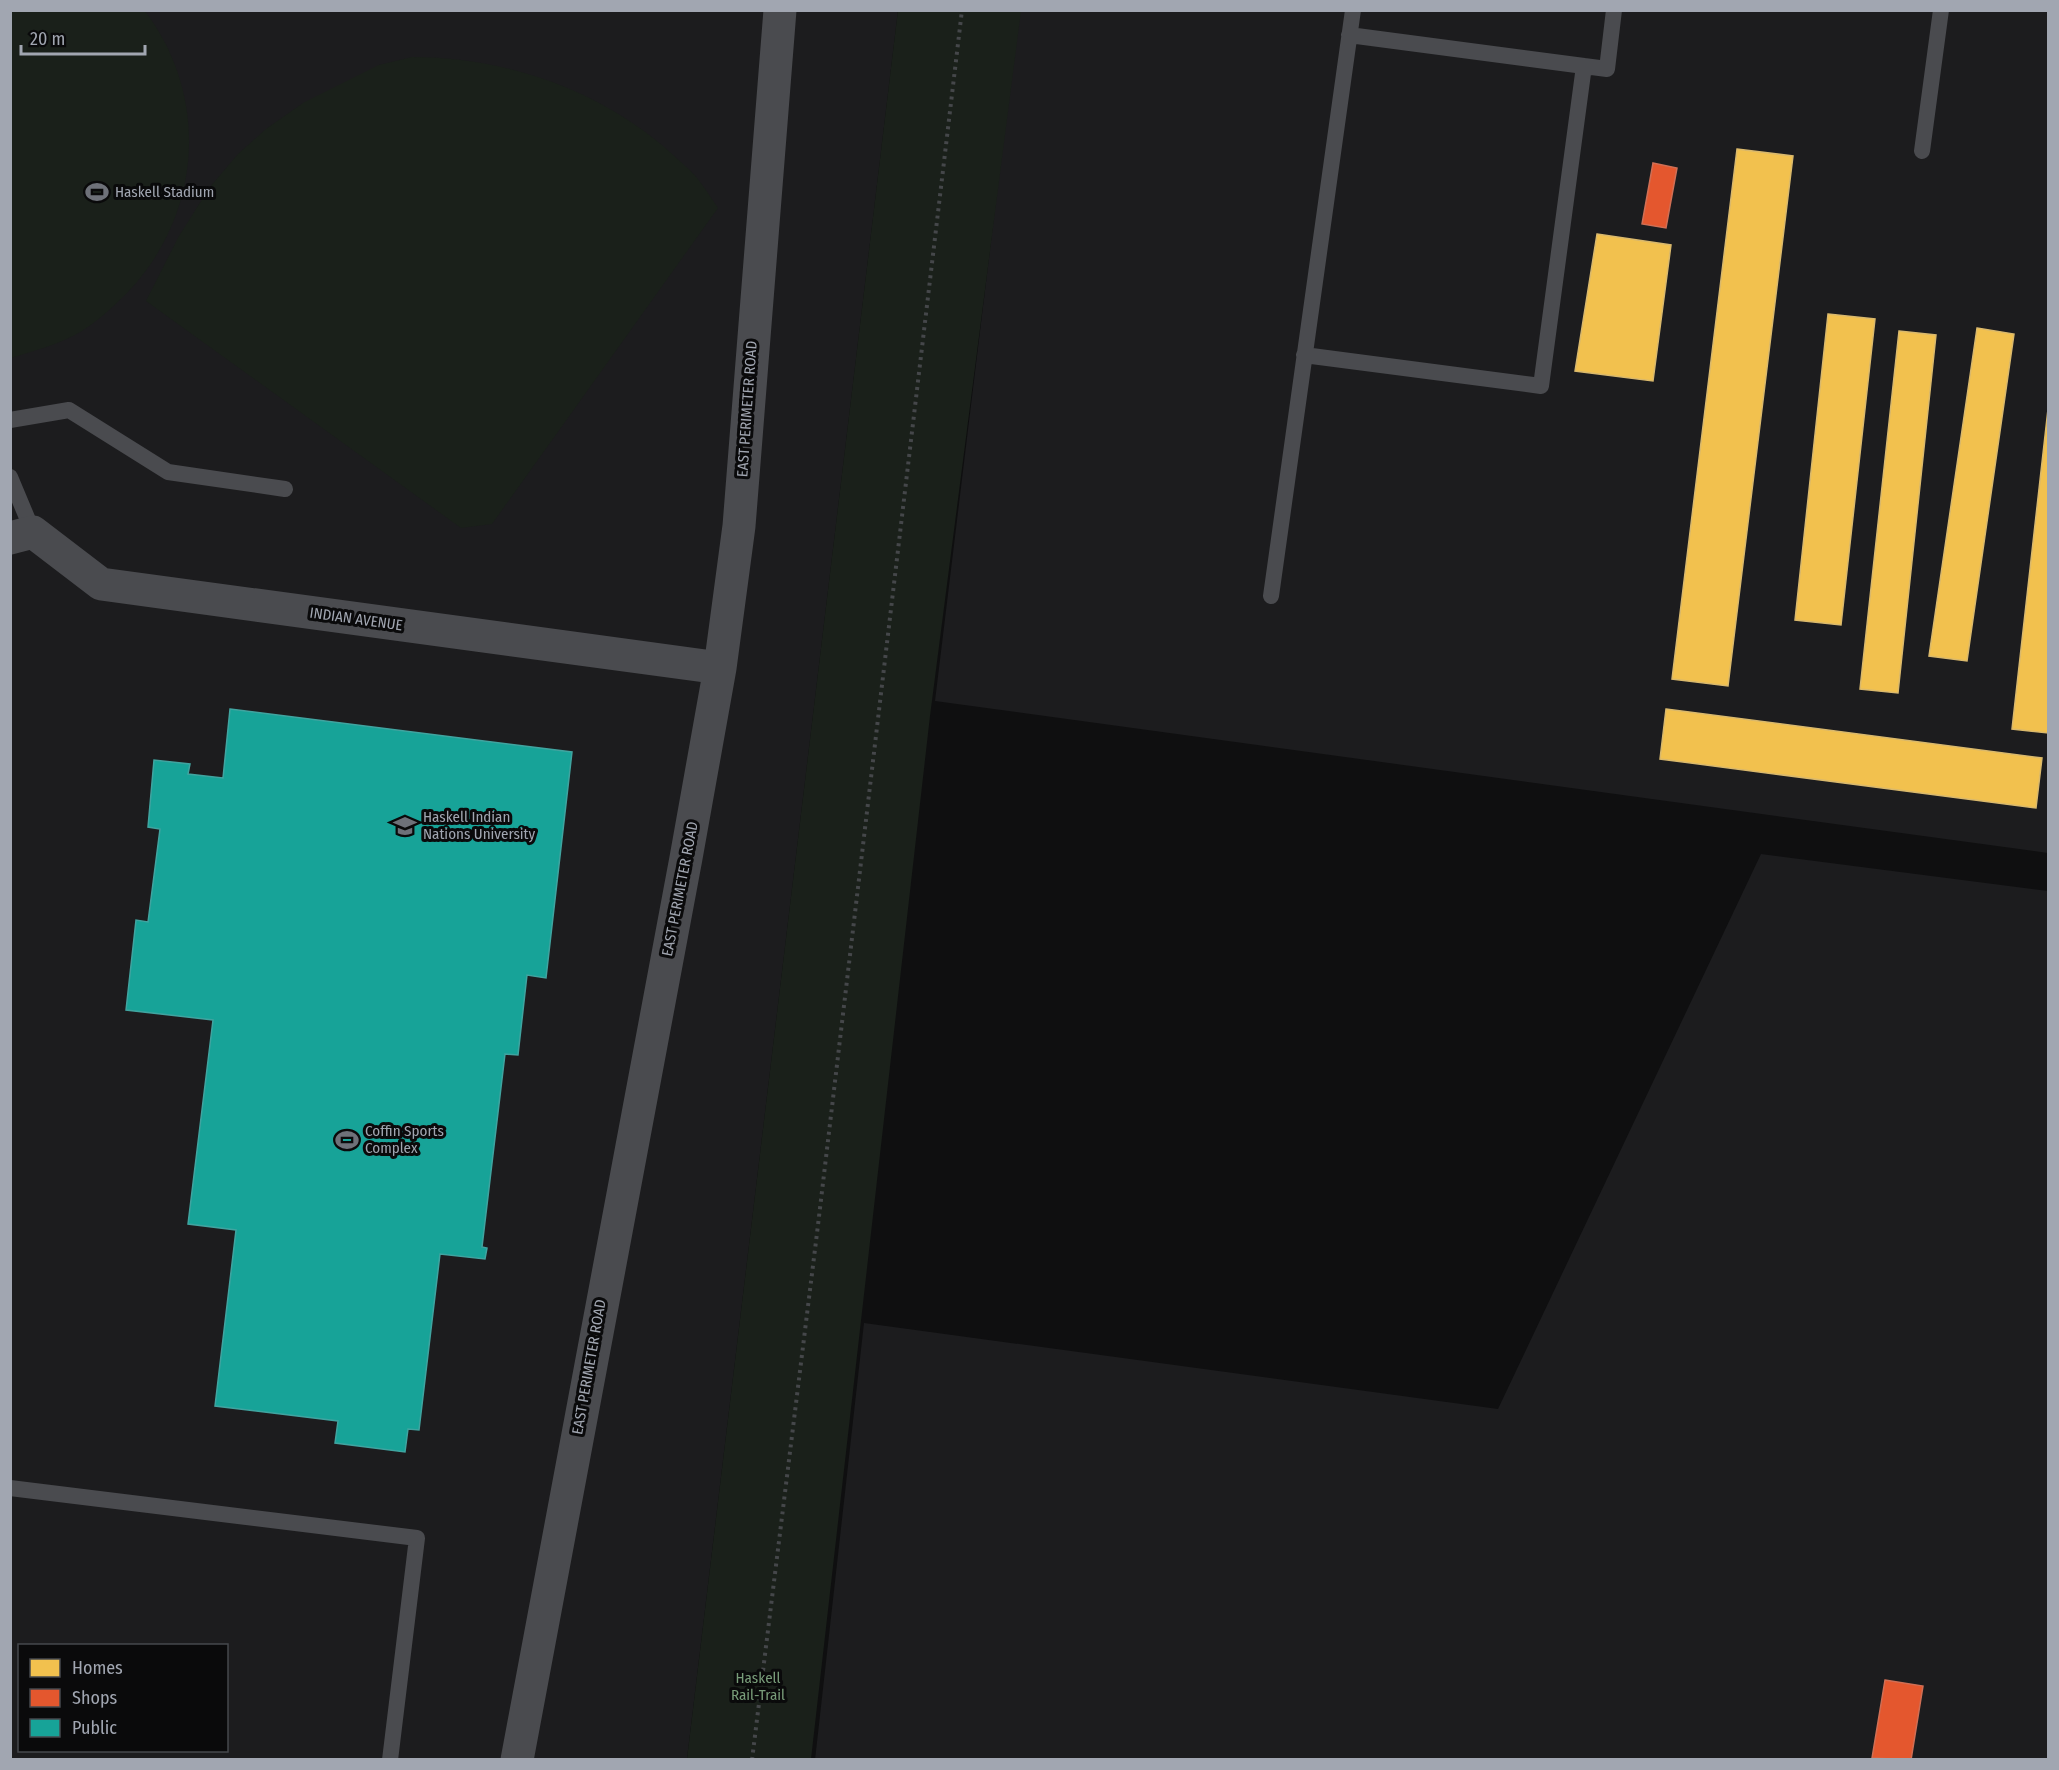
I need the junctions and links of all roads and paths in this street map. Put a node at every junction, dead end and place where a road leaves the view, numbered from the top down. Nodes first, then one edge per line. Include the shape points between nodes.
1 (780, 10) edge
2 (962, 10) edge
3 (1353, 10) edge
4 (1614, 10) edge
5 (1941, 10) edge
6 (1349, 35) junction
7 (1584, 66) junction
8 (1922, 151) dead end
9 (1304, 355) junction
10 (10, 420) edge
11 (10, 477) edge
12 (285, 489) dead end
13 (22, 535) edge
14 (1270, 596) dead end
15 (720, 668) junction
16 (10, 1488) edge
17 (390, 1760) edge
18 (517, 1760) edge
19 (752, 1760) edge

1 - 15 street, EAST PERIMETER ROAD via 739,526
2 - 19 path
3 - 6 lane
4 - 7 lane via 1607,69
5 - 8 lane
6 - 7 lane
6 - 9 lane
7 - 9 lane via 1541,386
9 - 14 lane
10 - 12 lane via 69,410 168,472
11 - 13 lane
13 - 15 street, INDIAN AVENUE via 101,584
15 - 18 street, EAST PERIMETER ROAD
16 - 17 lane via 417,1538

